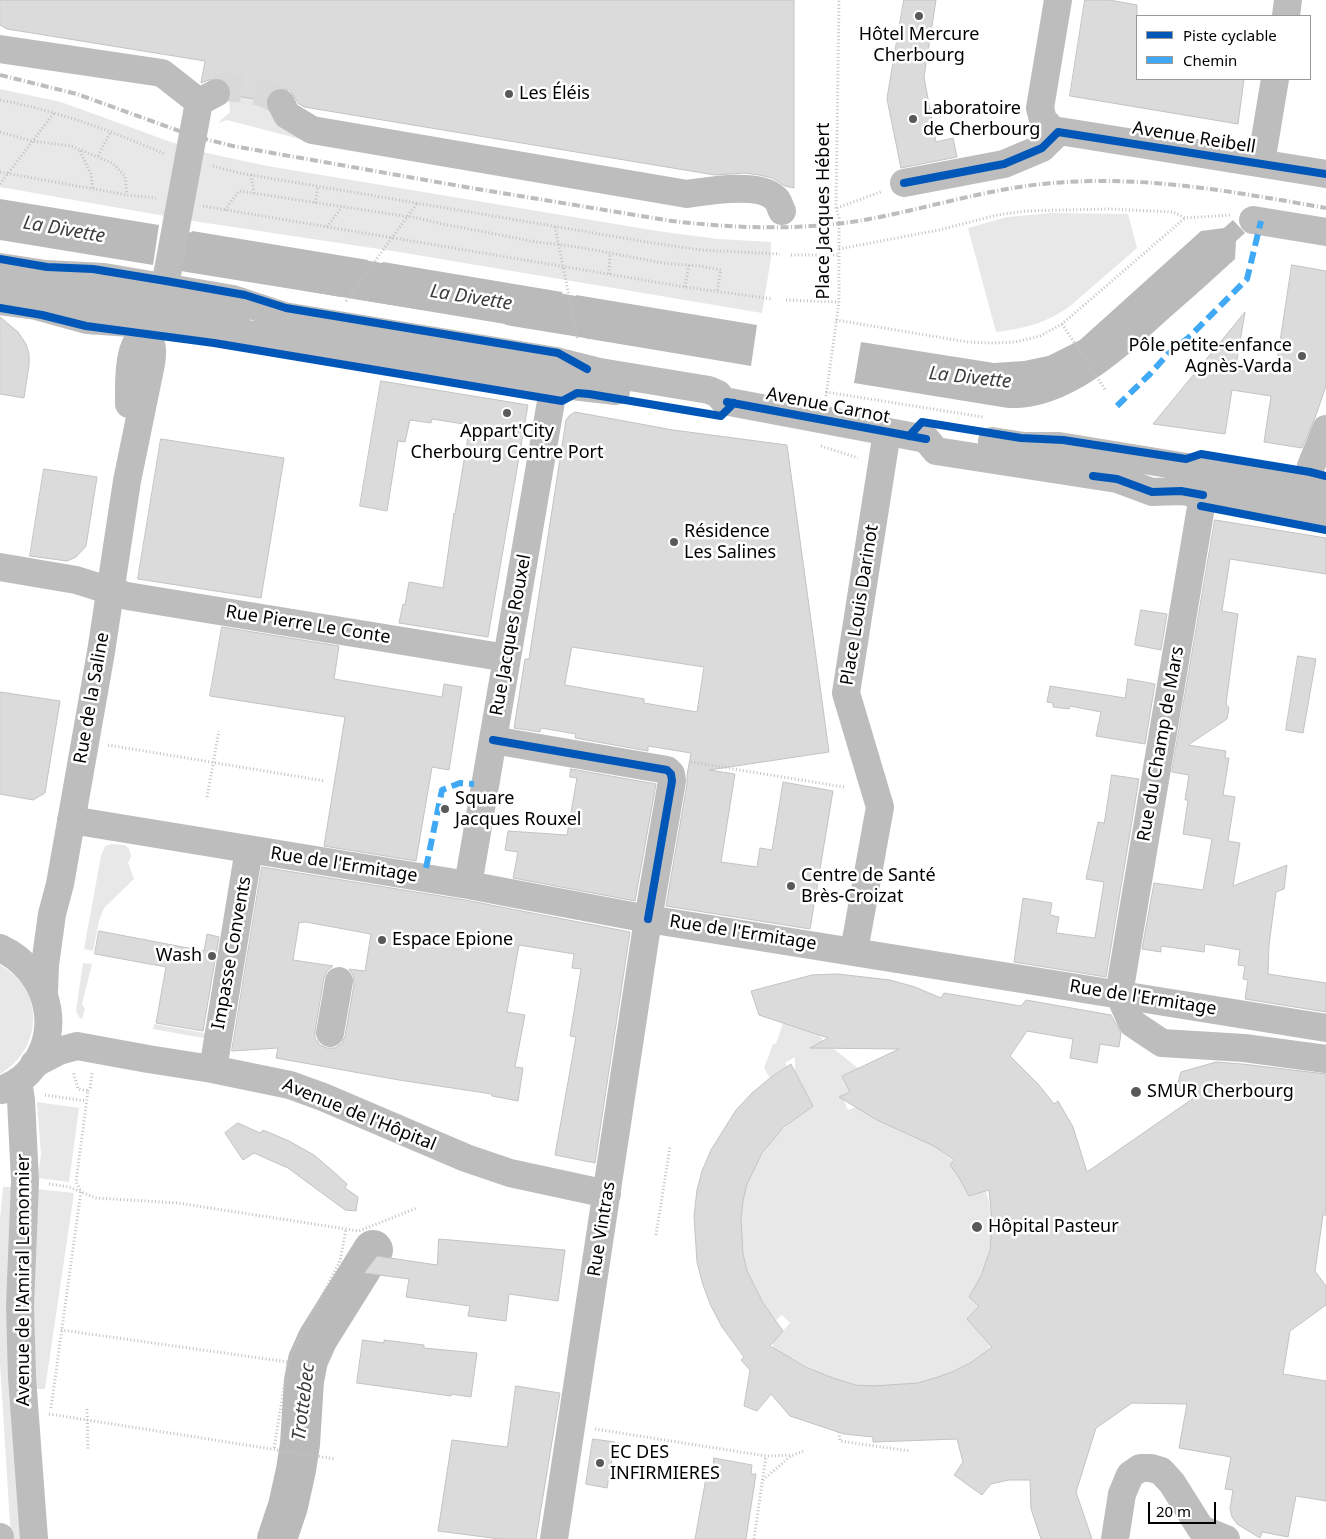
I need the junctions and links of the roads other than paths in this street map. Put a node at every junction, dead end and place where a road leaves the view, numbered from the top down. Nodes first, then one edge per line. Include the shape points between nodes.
1 (1058, 0) edge
2 (1288, 0) edge
3 (1286, 15) edge
4 (0, 34) edge
5 (39, 41) dead end
6 (0, 49) edge
7 (1275, 80) edge
8 (281, 103) tunnel mouth
9 (1043, 123) junction
10 (1261, 163) junction
11 (1326, 174) edge
12 (904, 183) road end
13 (782, 212) dead end
14 (1253, 220) road end
15 (1326, 232) edge
16 (0, 267) edge
17 (0, 283) edge
18 (0, 301) edge
19 (156, 302) junction
20 (554, 384) junction
21 (724, 401) junction
22 (1326, 429) edge
23 (887, 432) junction
24 (926, 439) junction
25 (1028, 466) junction
26 (1320, 493) edge
27 (1203, 495) junction
28 (1326, 514) edge
29 (0, 567) edge
30 (109, 590) junction
31 (507, 658) junction
32 (493, 740) junction
33 (71, 820) junction
34 (249, 849) junction
35 (468, 885) junction
36 (52, 914) junction
37 (648, 919) junction
38 (854, 951) junction
39 (7, 952) edge
40 (339, 981) dead end
41 (1120, 994) junction
42 (46, 1000) junction
43 (1326, 1028) edge
44 (330, 1033) dead end
45 (75, 1057) junction
46 (214, 1057) dead end
47 (1326, 1059) edge
48 (17, 1079) edge
49 (607, 1194) junction
50 (34, 1539) edge
51 (554, 1539) edge
52 (1115, 1539) edge
53 (1226, 1539) edge

1 - 9 street via 1040,108
2 - 3 street
4 - 5 street
6 - 19 street via 162,73 207,97
7 - 10 street
8 - 13 street via 287,115 312,130 687,194 722,189 762,191 776,198
9 - 10 street, Avenue Reibell
9 - 12 street via 1042,148 1004,164
10 - 11 street, Avenue Reibell
14 - 15 street
16 - 19 street, Avenue Carnot via 46,274 104,277
17 - 19 street via 100,300
18 - 19 street via 36,306 87,320
19 - 20 street via 217,328
19 - 21 street, Avenue Carnot via 233,299 284,316 556,361 583,357 709,390
19 - 30 street, Rue de la Saline via 134,348 127,481
20 - 21 street via 600,388 708,406
20 - 31 street, Rue Jacques Rouxel
21 - 23 street, Avenue Carnot
22 - 26 street via 1311,466
23 - 24 street, Avenue Carnot
23 - 38 street, Place Louis Darinot via 846,693 880,807
24 - 25 street, Avenue Carnot via 936,451
24 - 26 street, Avenue Carnot via 937,432 1024,446 1059,446
25 - 26 street via 1051,457
25 - 27 street, Avenue Carnot via 1117,479 1152,492 1181,491
27 - 28 street, Avenue Carnot
27 - 41 street, Rue du Champ de Mars
29 - 30 street, Rue Pierre Le Conte via 76,580
30 - 31 street, Rue Pierre Le Conte via 133,597
30 - 33 street, Rue de la Saline
31 - 32 street, Rue Jacques Rouxel
32 - 35 street, Rue Jacques Rouxel
32 - 37 street, Rue Vintras via 668,770 672,781
33 - 34 street, Rue de l'Ermitage
33 - 36 street, Rue de la Saline
34 - 35 street, Rue de l'Ermitage
34 - 46 street, Impasse Convents
35 - 37 street, Rue de l'Ermitage
36 - 39 street, Rue de la Saline via 28,946
36 - 42 street, Rue de la Saline via 45,965
37 - 38 street, Rue de l'Ermitage
37 - 49 street, Rue Vintras
38 - 41 street, Rue de l'Ermitage
39 - 42 street via 32,972
40 - 44 street
41 - 43 street, Rue de l'Ermitage
41 - 47 street via 1132,1023 1162,1043 1244,1048
42 - 45 street
42 - 48 street, Rue de la Saline via 49,1024 46,1040 41,1053
45 - 48 street, Avenue de l'Hôpital via 59,1051
45 - 49 street, Avenue de l'Hôpital via 148,1059 290,1085 466,1158 510,1173
48 - 50 street, Avenue de l'Amiral Lemonnier via 22,1100 25,1181 20,1306 23,1402
49 - 51 street, Rue Vintras
52 - 53 street via 1122,1494 1130,1475 1140,1468 1151,1468 1161,1471 1172,1483 1201,1528

